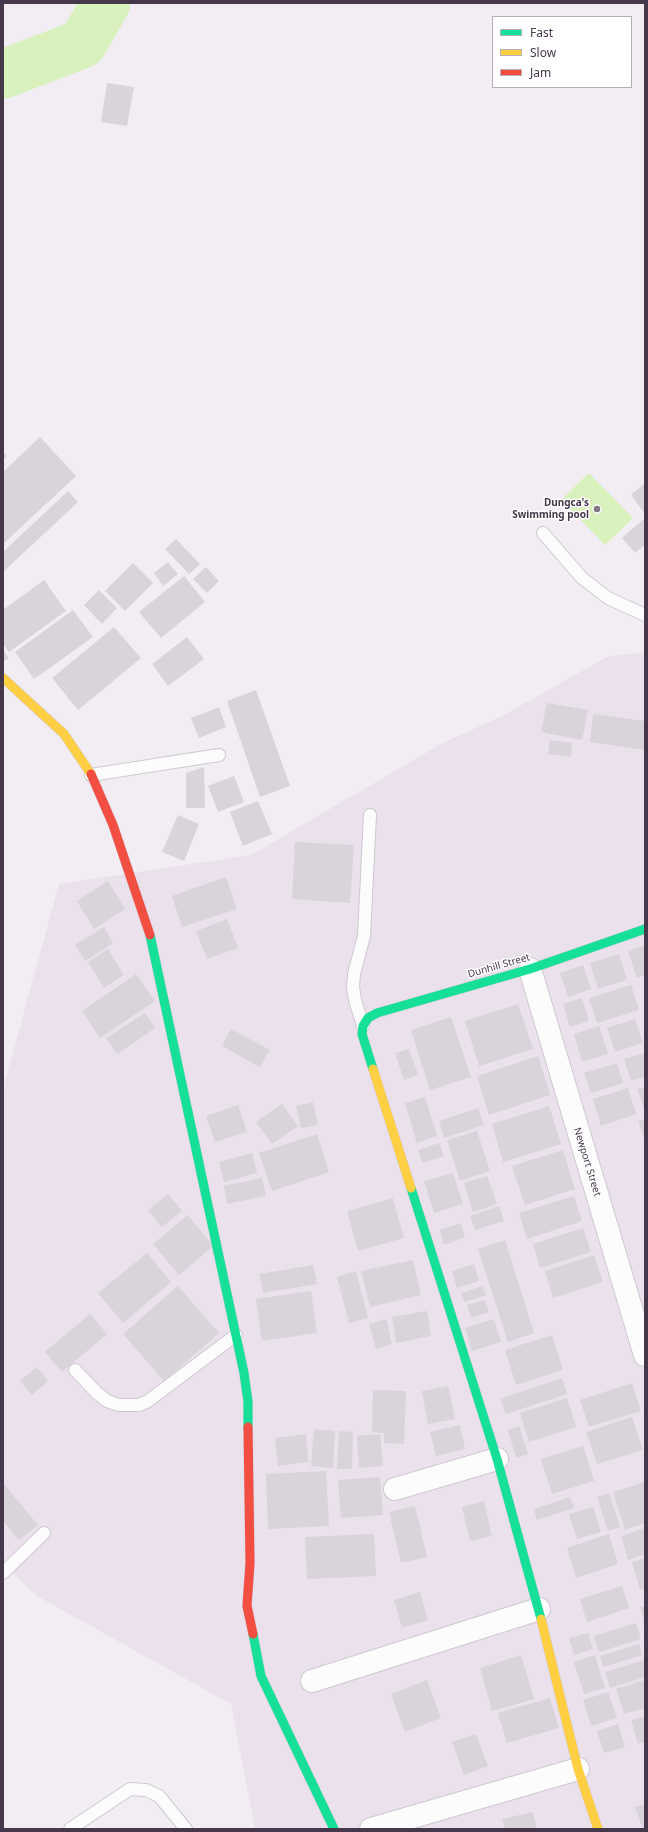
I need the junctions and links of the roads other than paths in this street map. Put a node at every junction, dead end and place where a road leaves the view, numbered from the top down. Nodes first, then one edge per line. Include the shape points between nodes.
1 (543, 532) dead end
2 (645, 615) edge
3 (3, 678) edge
4 (219, 755) dead end
5 (91, 775) junction
6 (370, 815) dead end
7 (645, 929) edge
8 (530, 969) junction
9 (363, 1026) junction
10 (236, 1335) junction
11 (645, 1355) edge
12 (75, 1370) dead end
13 (497, 1460) junction
14 (395, 1489) dead end
15 (44, 1533) dead end
16 (3, 1573) edge
17 (539, 1609) junction
18 (312, 1681) dead end
19 (578, 1769) junction
20 (70, 1829) edge
21 (186, 1829) edge
22 (334, 1829) edge
23 (371, 1829) edge
24 (598, 1829) edge

1 - 2 lane via 582,578 608,598
3 - 5 street via 64,734
4 - 5 lane
5 - 10 street via 113,825 153,944
6 - 9 lane via 364,936 353,987
7 - 8 street, Dunhill Street
8 - 9 street, Dunhill Street via 377,1013 368,1018
8 - 11 street, Newport Street
9 - 13 street via 362,1034
10 - 12 lane via 148,1401 139,1405 119,1405 107,1401
10 - 22 street via 248,1402 250,1563 247,1606 261,1676
13 - 14 street
13 - 17 street
15 - 16 lane
17 - 18 street
17 - 19 street
19 - 23 street
19 - 24 street
20 - 21 lane via 130,1790 146,1790 159,1796

